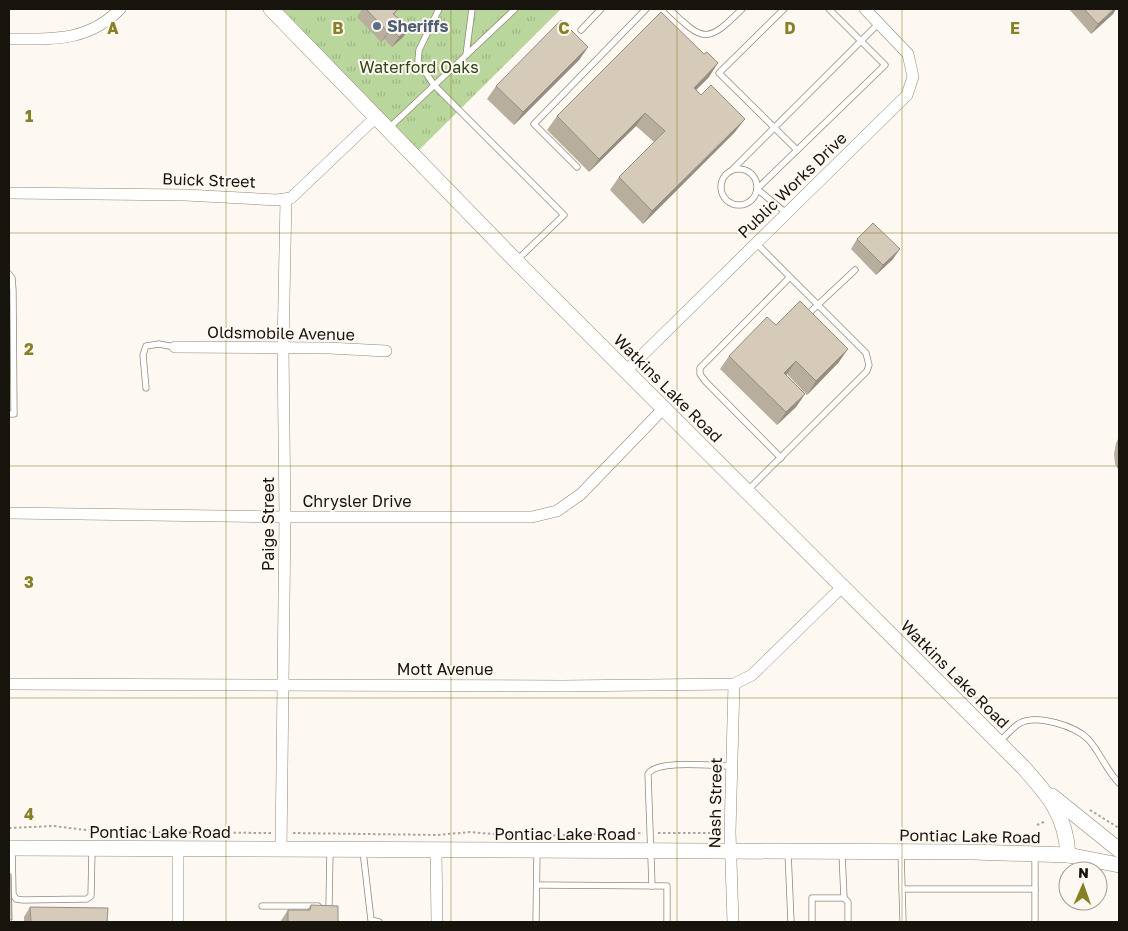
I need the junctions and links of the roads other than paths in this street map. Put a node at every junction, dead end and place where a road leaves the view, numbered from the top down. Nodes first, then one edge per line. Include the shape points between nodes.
1 (120, 9) edge
2 (271, 9) edge
3 (439, 9) edge
4 (472, 9) edge
5 (515, 9) edge
6 (601, 9) edge
7 (646, 9) edge
8 (669, 9) edge
9 (742, 9) edge
10 (784, 9) edge
11 (829, 9) edge
12 (865, 9) edge
13 (879, 23) junction
14 (581, 30) dead end
15 (9, 39) edge
16 (861, 41) junction
17 (466, 55) junction
18 (434, 85) junction
19 (376, 117) junction
20 (388, 129) junction
21 (775, 129) junction
22 (797, 150) junction
23 (577, 167) dead end
24 (734, 170) junction
25 (757, 190) junction
26 (9, 193) edge
27 (286, 199) junction
28 (785, 212) junction
29 (756, 242) junction
30 (516, 260) junction
31 (855, 270) dead end
32 (9, 274) edge
33 (789, 278) junction
34 (818, 306) junction
35 (804, 318) edge
36 (175, 347) joint
37 (283, 348) junction
38 (386, 351) dead end
39 (626, 371) junction
40 (146, 388) dead end
41 (663, 409) junction
42 (9, 414) edge
43 (781, 458) junction
44 (746, 492) junction
45 (9, 512) edge
46 (285, 517) junction
47 (842, 587) junction
48 (9, 684) edge
49 (283, 684) junction
50 (734, 684) junction
51 (999, 743) junction
52 (732, 766) junction
53 (1119, 783) edge
54 (1044, 790) junction
55 (10, 848) edge
56 (92, 850) junction
57 (178, 850) junction
58 (281, 850) junction
59 (1119, 850) edge
60 (330, 851) junction
61 (363, 851) junction
62 (436, 851) junction
63 (537, 852) junction
64 (652, 852) junction
65 (731, 852) junction
66 (788, 852) junction
67 (901, 852) junction
68 (842, 853) junction
69 (1035, 854) junction
70 (1068, 856) junction
71 (1119, 865) edge
72 (537, 885) junction
73 (652, 886) junction
74 (902, 889) junction
75 (1035, 889) junction
76 (844, 898) junction
77 (262, 906) dead end
78 (329, 906) junction
79 (334, 914) edge
80 (178, 922) edge
81 (379, 922) edge
82 (435, 922) edge
83 (536, 922) edge
84 (667, 922) edge
85 (734, 922) edge
86 (791, 922) edge
87 (812, 922) edge
88 (848, 922) edge
89 (903, 922) edge
90 (1035, 922) edge

1 - 15 street via 107,22 70,37
2 - 19 street, Watkins Lake Road
3 - 18 lane via 419,50 418,61
4 - 17 lane
5 - 17 lane
6 - 14 lane
7 - 23 lane via 534,124
8 - 9 lane via 694,33 708,35 721,30
10 - 21 lane via 719,73
11 - 16 lane
12 - 13 street, Public Works Drive
13 - 16 lane
13 - 28 street, Public Works Drive via 908,54 913,77 907,95
16 - 21 lane
16 - 22 lane via 885,65
17 - 18 lane
18 - 20 lane
18 - 30 lane via 564,216
19 - 20 street, Watkins Lake Road
19 - 27 street via 291,198
20 - 30 street, Watkins Lake Road
21 - 22 lane
21 - 24 lane
22 - 25 lane
24 - 25 lane via 750,173
24 - 25 lane via 728,172 721,182 725,198 741,204 751,199
25 - 28 lane
26 - 27 street, Buick Street
27 - 37 street, Paige Street
28 - 29 street, Public Works Drive
29 - 33 lane
29 - 39 street, Public Works Drive
30 - 39 street, Watkins Lake Road
31 - 34 lane
32 - 42 lane via 13,290 14,414
33 - 34 lane
33 - 43 lane via 700,368 704,381
34 - 35 lane
34 - 43 lane via 866,353 869,365 867,371
36 - 37 street, Oldsmobile Avenue
36 - 40 lane via 146,346 143,355
37 - 38 street, Oldsmobile Avenue
37 - 46 street, Paige Street
39 - 41 street, Watkins Lake Road
41 - 44 street, Watkins Lake Road
41 - 46 street, Chrysler Drive via 581,494 557,510 532,517 508,518
43 - 44 lane
44 - 47 street, Watkins Lake Road
45 - 46 street, Chrysler Drive
46 - 49 street, Paige Street
47 - 50 street, Mott Avenue via 752,675
47 - 51 street, Watkins Lake Road
48 - 49 street, Mott Avenue
49 - 50 street, Mott Avenue
49 - 58 street, Paige Street
50 - 52 street, Nash Street
51 - 53 lane via 1021,723 1046,720 1067,726 1088,739 1108,772
51 - 54 street, Watkins Lake Road
52 - 64 lane via 664,765 650,770 647,784
52 - 65 street, Nash Street
54 - 59 street, Watkins Lake Road
54 - 70 street, Watkins Lake Road via 1062,821
55 - 56 street, Pontiac Lake Road
55 - 56 lane via 13,894 16,899 23,900 86,899 91,896
56 - 57 street, Pontiac Lake Road
57 - 58 street, Pontiac Lake Road
57 - 80 street
58 - 60 street, Pontiac Lake Road
60 - 61 street, Pontiac Lake Road
60 - 78 lane
61 - 62 street, Pontiac Lake Road
61 - 81 lane via 371,920
62 - 63 street, Pontiac Lake Road
62 - 82 street
63 - 64 street, Pontiac Lake Road
63 - 72 lane
64 - 65 street, Pontiac Lake Road
64 - 73 lane
65 - 66 street, Pontiac Lake Road
65 - 85 street, Nash Street
66 - 68 street, Pontiac Lake Road
66 - 86 lane
67 - 68 street, Pontiac Lake Road
67 - 69 street, Pontiac Lake Road
67 - 74 lane
68 - 76 lane
69 - 70 street, Pontiac Lake Road
69 - 75 lane
70 - 71 street, Pontiac Lake Road
72 - 73 lane
72 - 83 lane
73 - 84 lane via 667,886
74 - 75 lane
74 - 89 lane
75 - 90 lane
76 - 87 lane via 812,898
76 - 88 lane via 848,902
77 - 78 lane
78 - 79 lane via 335,906

